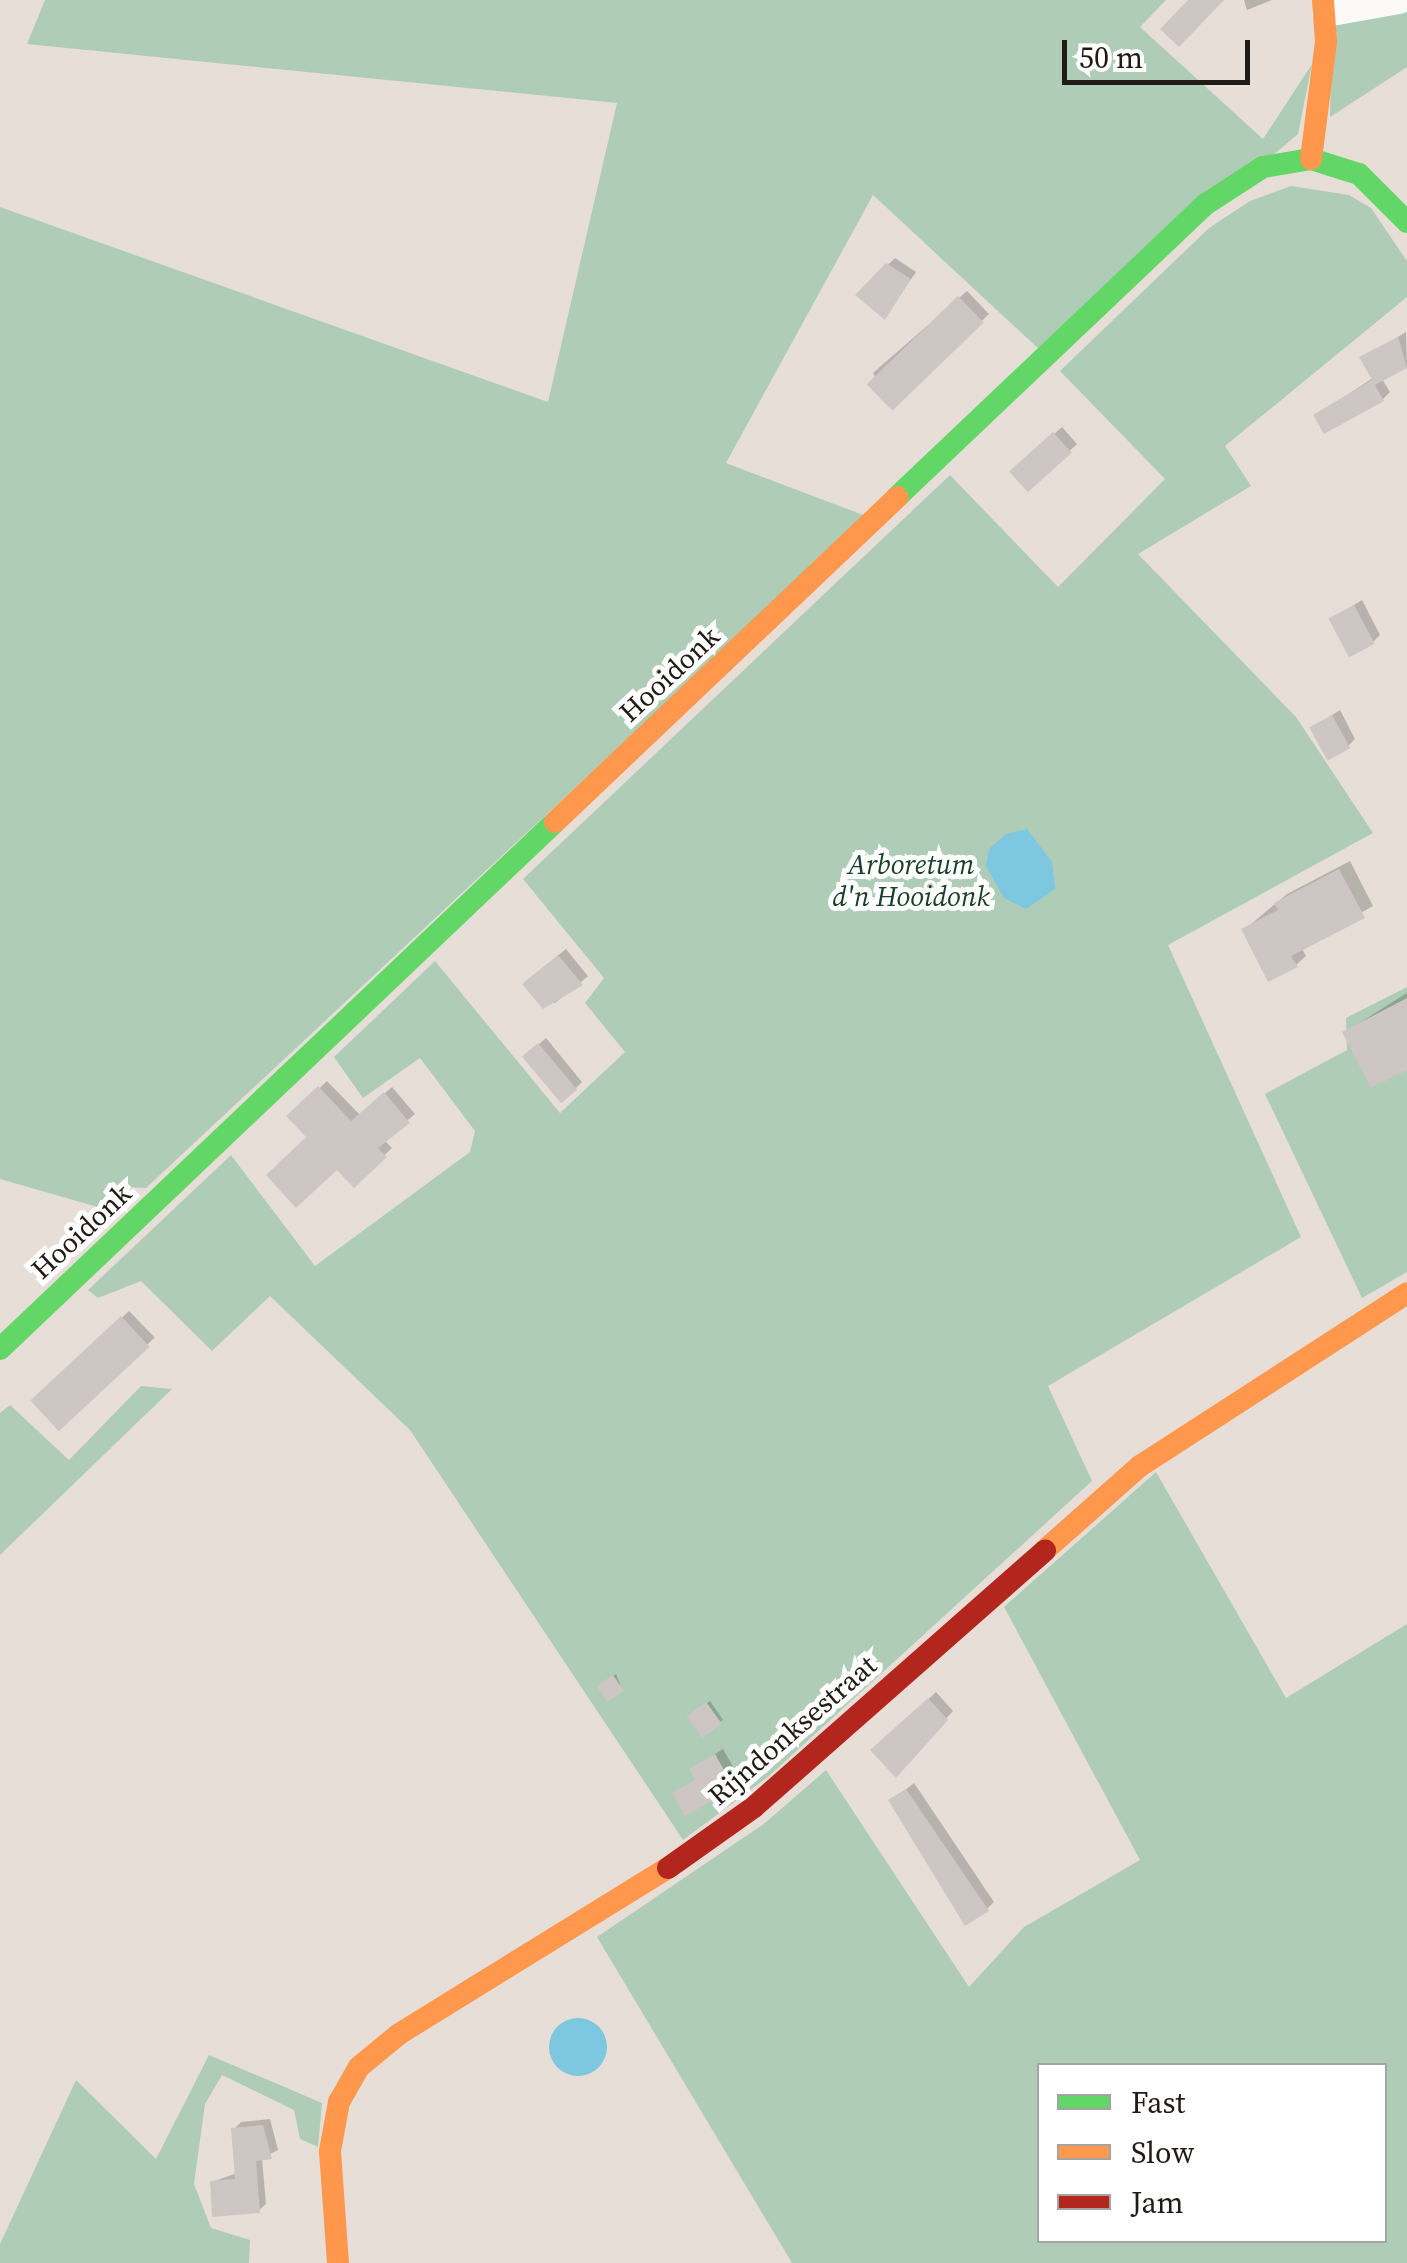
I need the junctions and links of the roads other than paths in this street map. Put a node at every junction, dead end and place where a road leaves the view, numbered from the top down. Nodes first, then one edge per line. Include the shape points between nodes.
1 (1399, 0) edge
2 (1324, 7) edge
3 (1311, 158) junction
4 (1407, 222) edge
5 (1407, 1292) edge
6 (0, 1349) edge
7 (338, 2263) edge

1 - 2 street
2 - 3 street
3 - 4 street, Hooidonk via 1359,174
3 - 6 street, Hooidonk via 1263,166 1206,204
5 - 7 street, Rijndonksestraat via 1140,1466 754,1808 399,2034 359,2067 340,2102 330,2151

